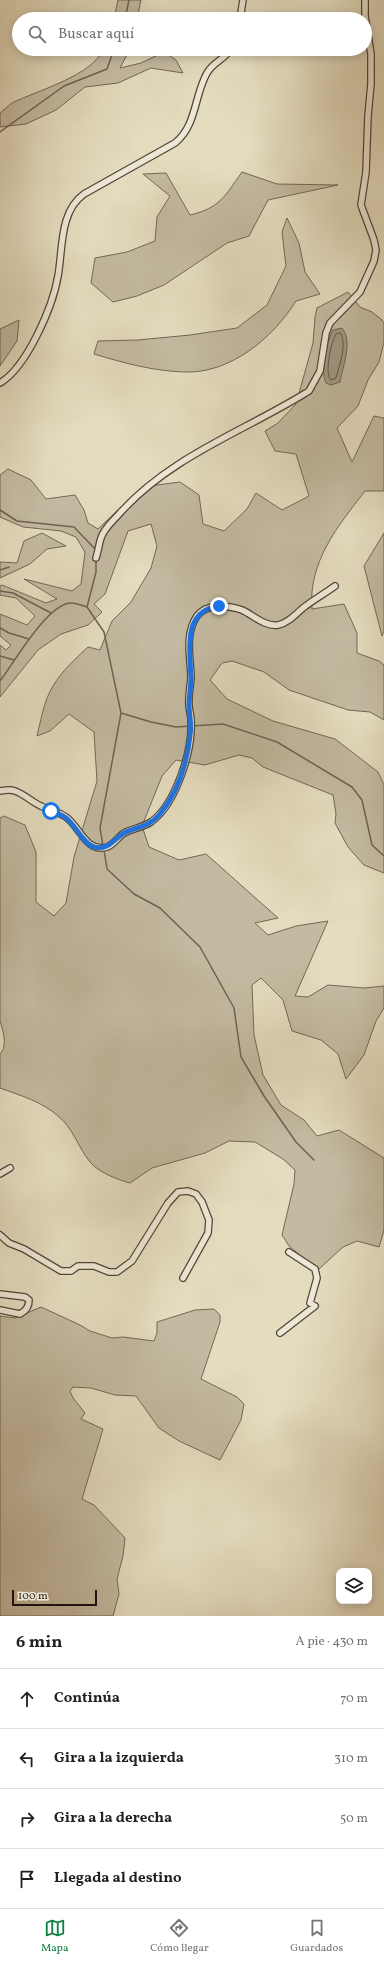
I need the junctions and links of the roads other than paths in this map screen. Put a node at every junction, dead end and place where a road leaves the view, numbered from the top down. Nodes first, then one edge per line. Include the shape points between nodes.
1 (243, 0) edge
2 (365, 0) edge
3 (241, 12) edge
4 (365, 12) edge
5 (225, 56) edge
6 (370, 56) edge
7 (0, 383) edge
8 (96, 558) dead end
9 (335, 586) dead end
10 (0, 791) edge
11 (10, 1168) dead end
12 (0, 1174) edge
13 (0, 1235) edge
14 (289, 1252) dead end
15 (183, 1278) dead end
16 (0, 1294) edge
17 (0, 1310) edge
18 (280, 1333) dead end

1 - 3 street
2 - 4 street
5 - 7 street via 211,66 206,75 191,122 182,137 84,194 72,206 65,225 55,290 48,308 19,367
6 - 8 street via 366,172 361,205 376,250 369,275 355,299 330,323 320,371 309,391 178,463 147,487 104,531
9 - 10 street via 290,619 276,626 242,610 229,607 219,606 204,610 197,617 189,647 190,735 181,775 172,796 151,822 125,832 107,847 94,847 66,817 19,793 10,790
11 - 12 street
13 - 15 street via 9,1243 61,1271 71,1271 78,1266 94,1266 109,1272 117,1272 132,1261 168,1203 178,1192 188,1191 196,1194 202,1202 209,1220 208,1233
14 - 18 street via 315,1270 317,1278 310,1303 315,1306
16 - 17 street via 25,1297 29,1300 27,1308 20,1314

